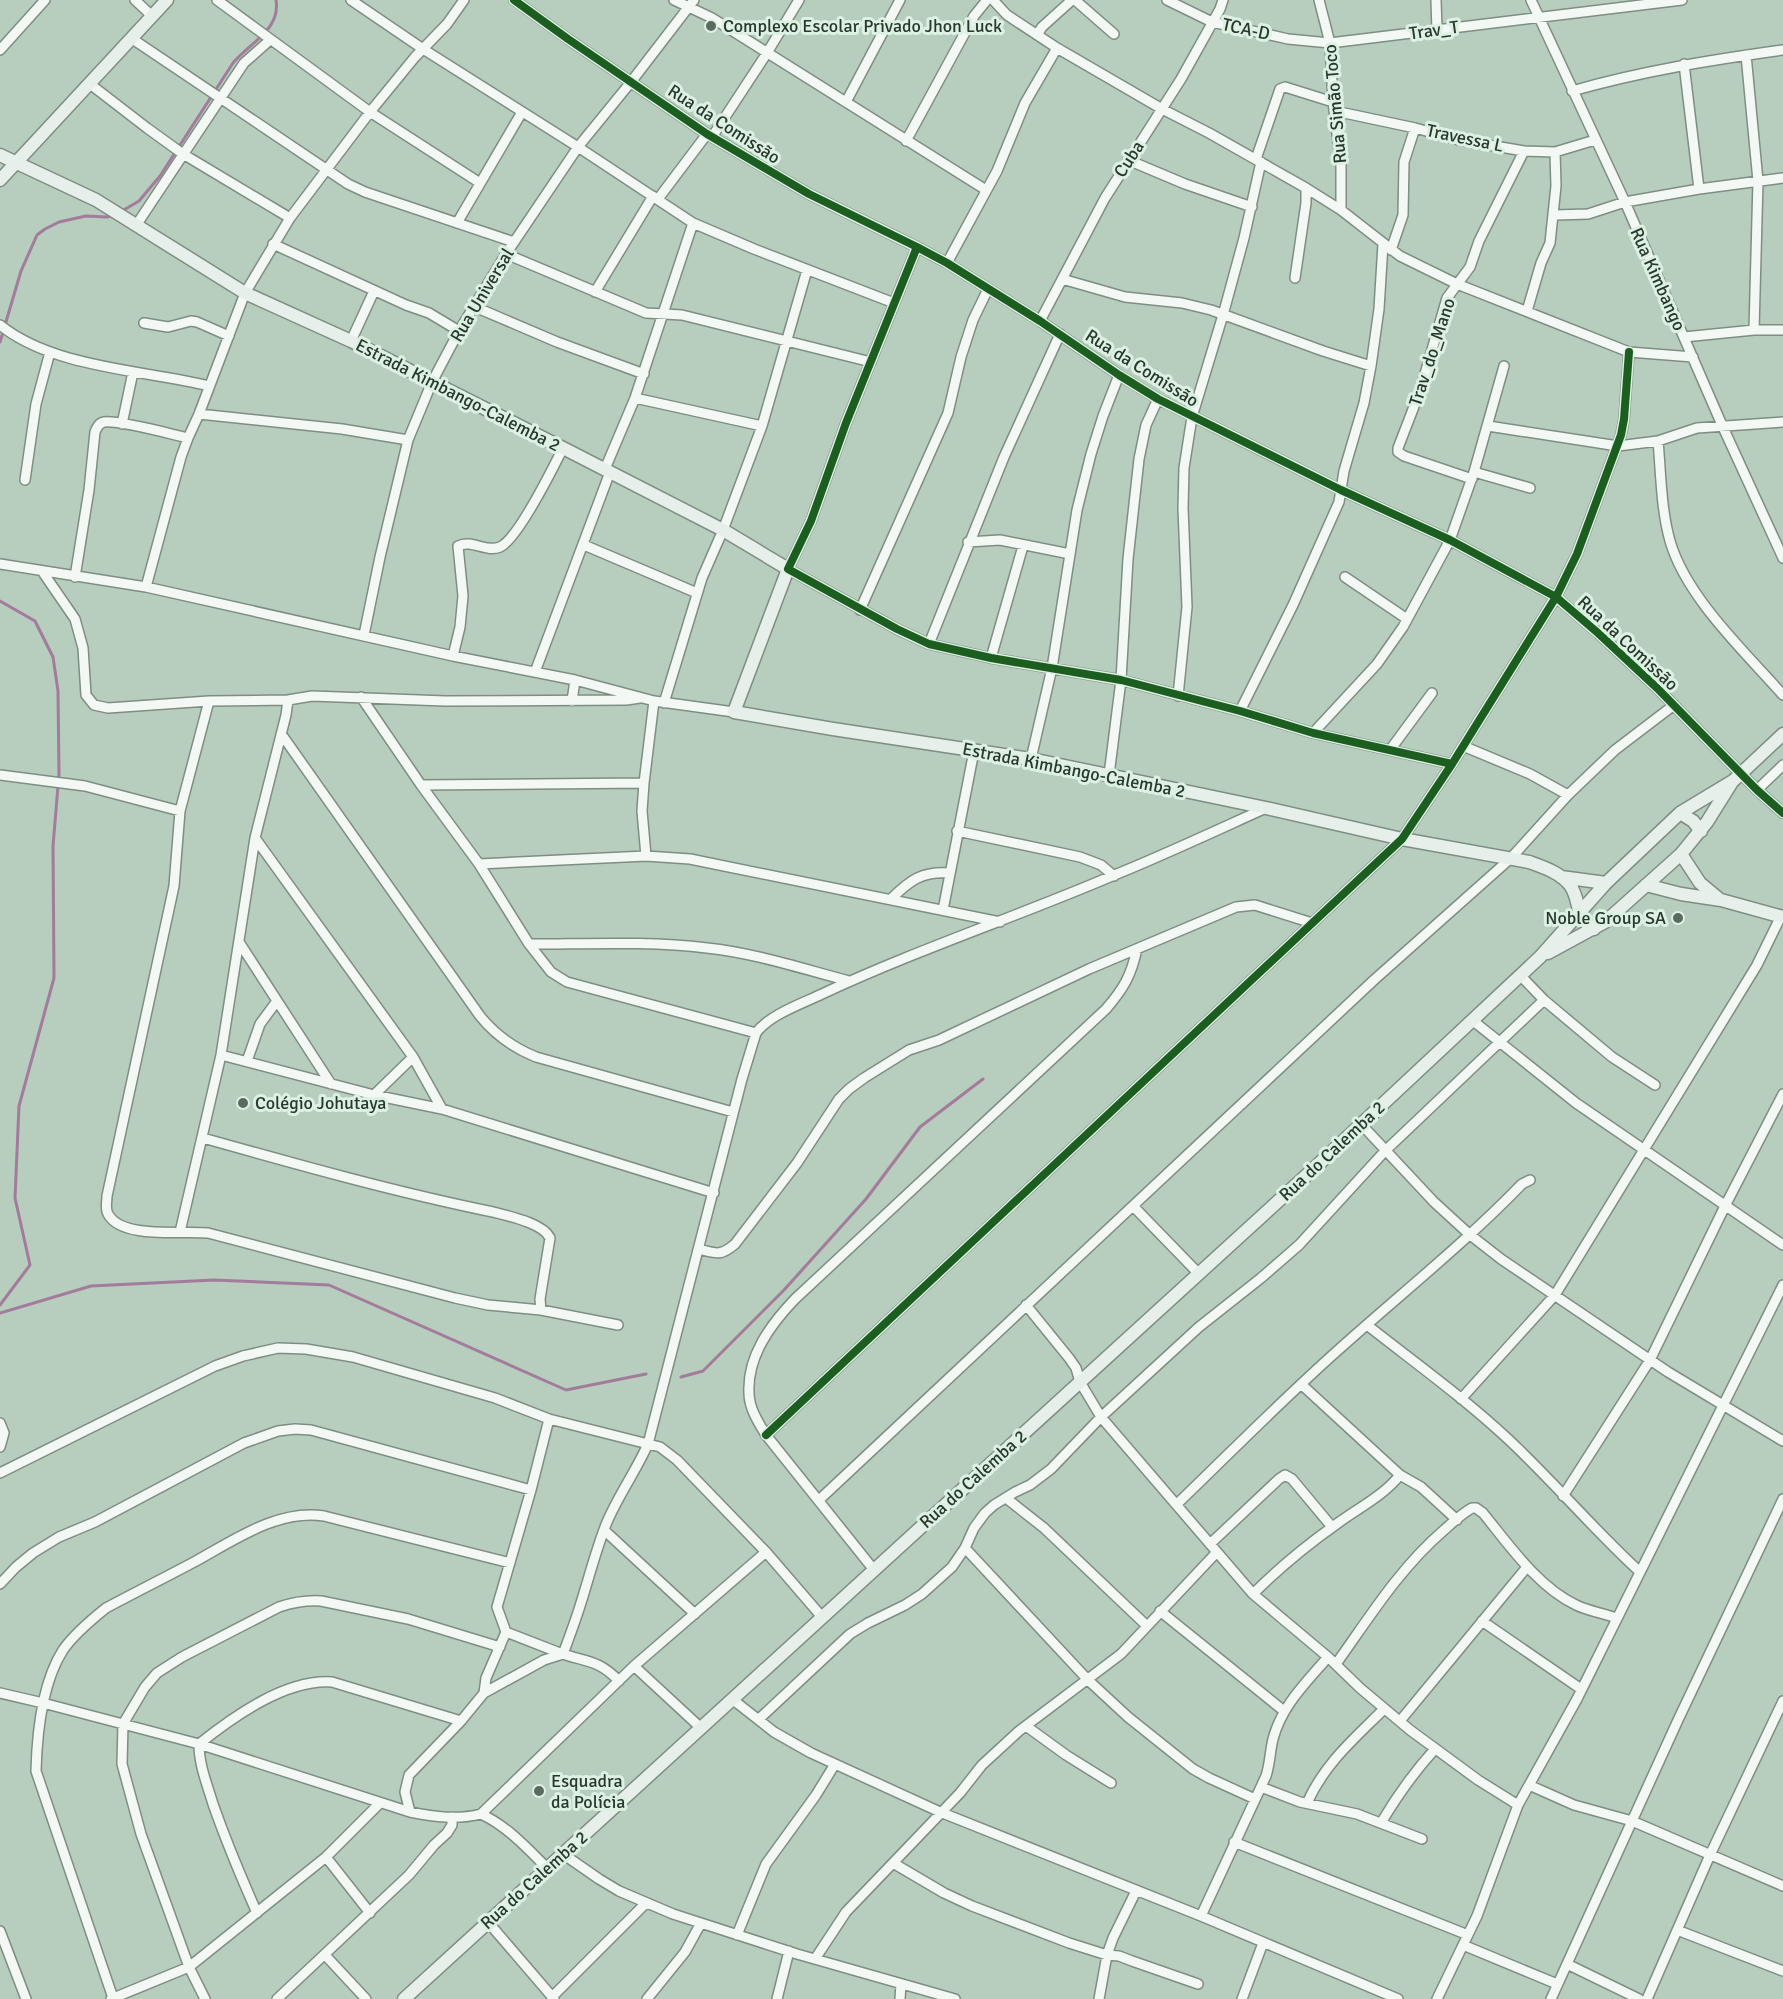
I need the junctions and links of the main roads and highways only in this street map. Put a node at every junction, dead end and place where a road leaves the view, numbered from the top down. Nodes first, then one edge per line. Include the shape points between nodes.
1 (167, 0) edge
2 (0, 155) edge
3 (16, 163) junction
4 (0, 180) edge
5 (1783, 734) edge
6 (1736, 777) junction
7 (1680, 813) junction
8 (1701, 831) junction
9 (1681, 854) junction
10 (1560, 877) junction
11 (1606, 883) junction
12 (1646, 885) junction
13 (1721, 900) junction
14 (1579, 915) junction
15 (1782, 917) edge
16 (1594, 929) junction
17 (1540, 957) junction
18 (410, 1997) edge

1 - 3 main road
2 - 3 main road
3 - 4 main road
3 - 10 main road, Estrada Kimbango-Calemba 2 via 104,204 245,292 563,448 723,530 788,569 734,712 1031,759 1402,839 1529,862
5 - 6 main road, Rua do Calemba 2
6 - 7 main road, Rua do Calemba 2
6 - 8 main road, Rua do Calemba 2
7 - 8 main road
7 - 11 main road, Rua do Calemba 2
8 - 9 main road, Rua do Calemba 2
9 - 12 main road, Rua do Calemba 2
9 - 13 main road via 1700,883
10 - 11 main road
10 - 14 main road via 1571,886
11 - 14 main road, Rua do Calemba 2
12 - 13 main road
12 - 16 main road, Rua do Calemba 2
13 - 15 main road
14 - 16 main road
14 - 17 main road, Rua do Calemba 2
16 - 17 main road, Rua do Calemba 2
17 - 18 main road, Rua do Calemba 2

